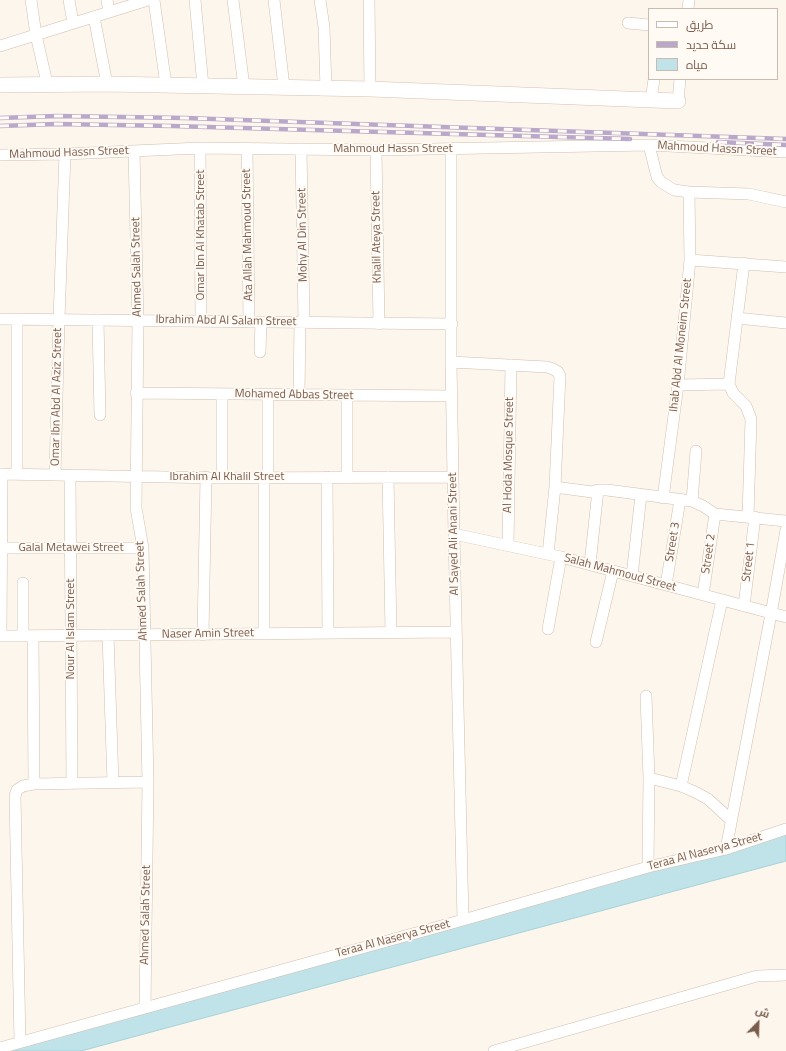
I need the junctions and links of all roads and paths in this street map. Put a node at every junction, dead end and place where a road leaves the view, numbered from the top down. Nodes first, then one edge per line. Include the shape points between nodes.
1 (31, 0) edge
2 (69, 0) edge
3 (107, 0) edge
4 (147, 0) edge
5 (154, 0) edge
6 (194, 0) edge
7 (233, 0) edge
8 (274, 0) edge
9 (320, 0) edge
10 (369, 0) edge
11 (109, 12) junction
12 (94, 17) junction
13 (73, 23) junction
14 (628, 23) dead end
15 (648, 25) edge
16 (36, 35) junction
17 (0, 46) edge
18 (654, 80) edge
19 (680, 80) edge
20 (47, 83) junction
21 (107, 84) junction
22 (0, 85) edge
23 (166, 85) junction
24 (203, 86) junction
25 (244, 87) junction
26 (284, 87) junction
27 (326, 88) junction
28 (370, 89) junction
29 (651, 101) junction
30 (678, 101) joint
31 (649, 145) junction
32 (200, 148) junction
33 (451, 148) junction
34 (247, 149) junction
35 (301, 149) junction
36 (376, 150) junction
37 (134, 151) junction
38 (786, 152) edge
39 (66, 154) junction
40 (0, 155) edge
41 (689, 192) junction
42 (786, 202) edge
43 (690, 260) junction
44 (744, 263) junction
45 (786, 267) edge
46 (737, 318) junction
47 (0, 319) edge
48 (17, 319) junction
49 (59, 319) junction
50 (98, 320) junction
51 (138, 320) junction
52 (201, 321) junction
53 (255, 322) junction
54 (302, 322) junction
55 (786, 323) edge
56 (379, 324) junction
57 (452, 324) junction
58 (260, 352) dead end
59 (452, 362) junction
60 (511, 365) junction
61 (729, 384) junction
62 (678, 385) junction
63 (136, 393) junction
64 (222, 394) junction
65 (268, 394) junction
66 (300, 395) junction
67 (347, 395) junction
68 (452, 396) junction
69 (100, 415) dead end
70 (696, 451) dead end
71 (1, 474) edge
72 (17, 474) junction
73 (55, 475) junction
74 (70, 475) junction
75 (136, 476) junction
76 (206, 477) junction
77 (266, 477) junction
78 (327, 477) junction
79 (347, 477) junction
80 (388, 477) junction
81 (453, 477) junction
82 (222, 478) junction
83 (556, 487) junction
84 (598, 490) junction
85 (641, 495) junction
86 (663, 498) junction
87 (680, 500) junction
88 (692, 501) junction
89 (715, 514) junction
90 (752, 517) junction
91 (786, 521) edge
92 (786, 530) edge
93 (454, 534) junction
94 (508, 545) junction
95 (0, 548) edge
96 (70, 548) junction
97 (143, 548) junction
98 (548, 554) junction
99 (561, 557) junction
100 (590, 564) junction
101 (613, 571) junction
102 (632, 576) junction
103 (23, 583) dead end
104 (666, 585) junction
105 (703, 595) junction
106 (722, 600) junction
107 (744, 606) junction
108 (771, 614) junction
109 (786, 616) edge
110 (548, 629) dead end
111 (391, 632) junction
112 (456, 632) junction
113 (328, 633) junction
114 (264, 634) junction
115 (70, 635) junction
116 (108, 635) junction
117 (144, 635) junction
118 (203, 635) junction
119 (0, 636) edge
120 (28, 636) junction
121 (596, 642) dead end
122 (646, 696) dead end
123 (649, 778) junction
124 (148, 782) junction
125 (113, 783) junction
126 (34, 784) junction
127 (72, 784) junction
128 (681, 786) junction
129 (732, 820) junction
130 (786, 830) edge
131 (726, 849) junction
132 (648, 867) junction
133 (463, 920) junction
134 (786, 975) edge
135 (145, 1007) junction
136 (20, 1042) junction
137 (0, 1048) edge
138 (494, 1051) edge

1 - 16 street
2 - 13 street
3 - 11 street
4 - 11 street
5 - 23 street
6 - 24 street
7 - 25 street
8 - 26 street
9 - 27 street via 324,27
10 - 28 street
11 - 12 street
12 - 13 street
12 - 21 street
13 - 16 street
14 - 15 street
16 - 17 street
16 - 20 street
18 - 29 street
19 - 30 street
20 - 21 street
20 - 22 street
21 - 23 street
23 - 24 street
24 - 25 street
25 - 26 street
26 - 27 street
27 - 28 street
28 - 29 street
29 - 30 street
31 - 33 street, Mahmoud Hassn Street
31 - 38 street, Mahmoud Hassn Street
31 - 41 street via 657,177 674,190
32 - 34 street, Mahmoud Hassn Street
32 - 37 street, Mahmoud Hassn Street
32 - 52 street, Omar Ibn Al Khatab Street
33 - 36 street, Mahmoud Hassn Street
33 - 57 street, Al Sayed Ali Anani Street
34 - 35 street, Mahmoud Hassn Street
34 - 53 street, Ata Allah Mahmoud Street
35 - 36 street, Mahmoud Hassn Street
35 - 54 street, Mohy Al Din Street
36 - 56 street, Khalil Ateya Street
37 - 39 street, Mahmoud Hassn Street
37 - 51 street, Ahmed Salah Street
39 - 40 street, Mahmoud Hassn Street
39 - 49 street, Omar Ibn Abd Al Aziz Street
41 - 42 street via 749,194
41 - 43 street, Ihab Abd Al Moneim Street
43 - 44 street
43 - 62 street, Ihab Abd Al Moneim Street
44 - 45 street
44 - 46 street
46 - 55 street
46 - 61 street
47 - 48 street, Ibrahim Abd Al Salam Street
48 - 49 street, Ibrahim Abd Al Salam Street
48 - 72 street
49 - 50 street, Ibrahim Abd Al Salam Street
49 - 73 street, Omar Ibn Abd Al Aziz Street
50 - 51 street, Ibrahim Abd Al Salam Street
50 - 69 street
51 - 52 street, Ibrahim Abd Al Salam Street
51 - 63 street, Ahmed Salah Street
52 - 53 street, Ibrahim Abd Al Salam Street
53 - 54 street, Ibrahim Abd Al Salam Street
53 - 58 street, Ata Allah Mahmoud Street
54 - 56 street, Ibrahim Abd Al Salam Street
54 - 66 street, Mohy Al Din Street
56 - 57 street, Ibrahim Abd Al Salam Street
57 - 59 street, Al Sayed Ali Anani Street
59 - 60 street
59 - 68 street, Al Sayed Ali Anani Street
60 - 83 street via 553,369 560,376
60 - 94 street, Al Hoda Mosque Street
61 - 62 street
61 - 90 street, Street 1 via 733,393 746,406 751,419
62 - 86 street, Ihab Abd Al Moneim Street
63 - 64 street, Mohamed Abbas Street
63 - 75 street, Ahmed Salah Street
64 - 65 street, Mohamed Abbas Street
64 - 82 street
65 - 66 street, Mohamed Abbas Street
65 - 77 street
66 - 67 street, Mohamed Abbas Street
67 - 68 street, Mohamed Abbas Street
67 - 79 street
68 - 81 street, Al Sayed Ali Anani Street
70 - 88 street
71 - 72 street, Ibrahim Al Khalil Street
71 - 95 street
72 - 73 street, Ibrahim Al Khalil Street
73 - 74 street, Ibrahim Al Khalil Street
74 - 75 street, Ibrahim Al Khalil Street
74 - 96 street, Nour Al Islam Street
75 - 76 street, Ibrahim Al Khalil Street
75 - 97 street, Ahmed Salah Street via 136,508
76 - 82 street, Ibrahim Al Khalil Street
76 - 118 street
77 - 78 street, Ibrahim Al Khalil Street
77 - 82 street, Ibrahim Al Khalil Street
77 - 114 street
78 - 79 street, Ibrahim Al Khalil Street
78 - 113 street
79 - 80 street, Ibrahim Al Khalil Street
80 - 81 street, Ibrahim Al Khalil Street
80 - 111 street
81 - 93 street, Al Sayed Ali Anani Street
83 - 84 street via 592,492
83 - 98 street
84 - 85 street
84 - 100 street
85 - 86 street
85 - 102 street
86 - 87 street
87 - 88 street
87 - 104 street, Street 3
88 - 89 street
89 - 90 street
89 - 105 street, Street 2
90 - 91 street
90 - 107 street, Street 1
92 - 108 street
93 - 94 street, Salah Mahmoud Street
93 - 112 street, Al Sayed Ali Anani Street
94 - 98 street, Salah Mahmoud Street
95 - 96 street, Galal Metawei Street
95 - 119 street
96 - 97 street, Galal Metawei Street
96 - 115 street, Nour Al Islam Street
97 - 117 street, Ahmed Salah Street
98 - 99 street, Salah Mahmoud Street
99 - 100 street, Salah Mahmoud Street
99 - 110 street
100 - 101 street, Salah Mahmoud Street
101 - 102 street, Salah Mahmoud Street
101 - 121 street
102 - 104 street, Salah Mahmoud Street
103 - 120 street
104 - 105 street, Salah Mahmoud Street
105 - 106 street, Salah Mahmoud Street
106 - 107 street, Salah Mahmoud Street
106 - 128 street
107 - 108 street, Salah Mahmoud Street
108 - 109 street, Salah Mahmoud Street
108 - 129 street
111 - 112 street, Naser Amin Street
111 - 113 street, Naser Amin Street
112 - 133 street, Al Sayed Ali Anani Street
113 - 114 street, Naser Amin Street
114 - 118 street, Naser Amin Street
115 - 116 street, Naser Amin Street
115 - 120 street, Naser Amin Street
115 - 127 street, Nour Al Islam Street
116 - 117 street, Naser Amin Street
116 - 125 street
117 - 118 street, Naser Amin Street
117 - 124 street, Ahmed Salah Street
119 - 120 street, Naser Amin Street
120 - 126 street
122 - 123 street
123 - 128 street
123 - 132 street
124 - 125 street
124 - 135 street, Ahmed Salah Street
125 - 127 street
126 - 127 street
126 - 136 street via 20,788 15,796
128 - 129 street via 708,800
129 - 131 street
130 - 131 street, Teraa Al Naserya Street
131 - 132 street, Teraa Al Naserya Street
132 - 133 street, Teraa Al Naserya Street
133 - 135 street, Teraa Al Naserya Street
134 - 138 street via 757,976
135 - 136 street, Teraa Al Naserya Street
136 - 137 street, Teraa Al Naserya Street

